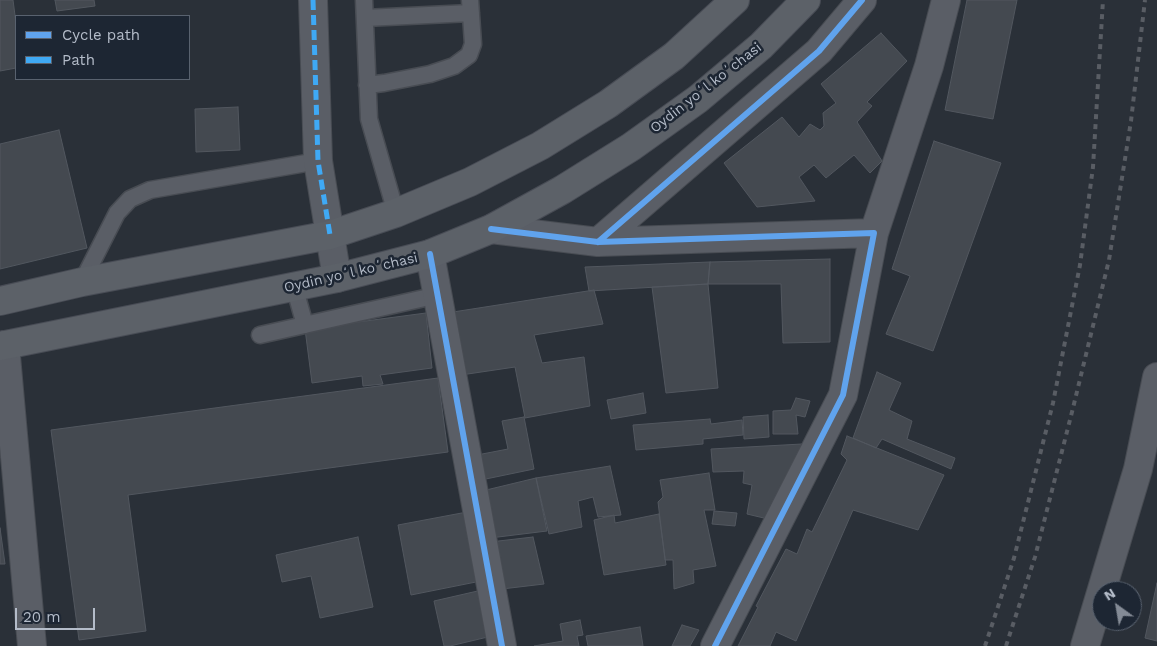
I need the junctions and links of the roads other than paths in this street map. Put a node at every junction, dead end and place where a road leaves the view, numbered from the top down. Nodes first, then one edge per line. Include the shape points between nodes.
1 (313, 0) edge
2 (364, 0) edge
3 (735, 0) edge
4 (806, 0) edge
5 (862, 0) edge
6 (946, 0) edge
7 (470, 6) edge
8 (365, 18) junction
9 (367, 85) junction
10 (318, 161) junction
11 (396, 213) junction
12 (491, 229) junction
13 (874, 233) junction
14 (330, 235) junction
15 (598, 242) junction
16 (430, 254) junction
17 (337, 278) junction
18 (82, 282) junction
19 (294, 286) junction
20 (438, 295) junction
21 (0, 302) edge
22 (305, 325) junction
23 (260, 335) dead end
24 (2, 345) edge
25 (1157, 377) edge
26 (32, 646) edge
27 (502, 646) edge
28 (714, 646) edge
29 (1084, 646) edge

1 - 10 street
2 - 8 lane
3 - 11 main road via 674,56 608,104 540,146 470,182
4 - 12 main road, Oydin yoʻl koʻchasi via 761,46 698,99 562,190
5 - 15 street via 819,51
6 - 13 street via 929,66
7 - 8 lane
7 - 9 lane via 473,44 469,55 454,66 430,74
8 - 9 lane
9 - 11 lane via 369,119
10 - 14 street
10 - 18 lane via 150,190 130,198 116,214
11 - 14 main road
12 - 15 street
12 - 16 main road, Oydin yoʻl koʻchasi
13 - 15 street
13 - 28 street via 843,395
14 - 17 street
14 - 18 main road
16 - 17 main road, Oydin yoʻl koʻchasi
16 - 20 street
17 - 19 main road, Oydin yoʻl koʻchasi
18 - 21 main road
19 - 22 lane
19 - 24 main road, Oydin yoʻl koʻchasi
20 - 22 lane
20 - 27 street
22 - 23 lane
24 - 26 street
25 - 29 street via 1138,469

